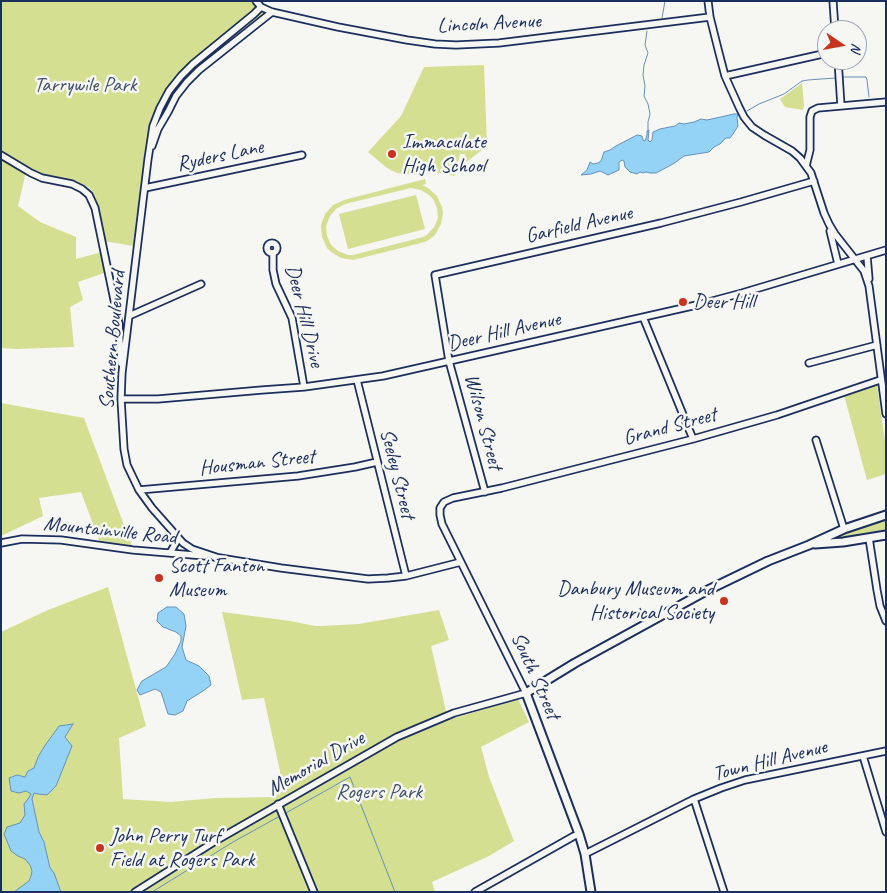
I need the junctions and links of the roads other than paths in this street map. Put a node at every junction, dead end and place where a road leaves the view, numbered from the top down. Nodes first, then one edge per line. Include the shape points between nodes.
1 (256, 1) edge
2 (708, 1) edge
3 (833, 1) edge
4 (261, 7) junction
5 (272, 12) junction
6 (710, 18) junction
7 (834, 20) edge
8 (817, 55) edge
9 (839, 70) edge
10 (725, 76) junction
11 (886, 102) edge
12 (841, 106) junction
13 (1, 155) edge
14 (302, 156) dead end
15 (148, 158) junction
16 (806, 166) junction
17 (814, 181) junction
18 (145, 188) junction
19 (829, 224) junction
20 (886, 250) edge
21 (273, 253) dead end
22 (867, 256) junction
23 (854, 259) junction
24 (838, 264) junction
25 (201, 284) dead end
26 (869, 286) junction
27 (129, 316) junction
28 (643, 317) junction
29 (877, 345) junction
30 (886, 360) edge
31 (449, 361) junction
32 (879, 362) junction
33 (809, 363) dead end
34 (122, 373) junction
35 (356, 380) junction
36 (880, 380) junction
37 (304, 386) junction
38 (121, 399) junction
39 (886, 414) edge
40 (693, 438) junction
41 (816, 440) dead end
42 (377, 462) junction
43 (139, 490) junction
44 (485, 492) junction
45 (466, 495) joint
46 (886, 515) edge
47 (844, 529) junction
48 (886, 535) edge
49 (869, 538) junction
50 (178, 539) junction
51 (1, 542) edge
52 (809, 545) junction
53 (170, 553) junction
54 (216, 558) junction
55 (462, 562) junction
56 (406, 576) junction
57 (886, 621) edge
58 (526, 693) junction
59 (886, 751) edge
60 (863, 756) junction
61 (694, 799) junction
62 (278, 804) junction
63 (886, 832) edge
64 (579, 834) junction
65 (585, 854) junction
66 (135, 892) edge
67 (314, 892) edge
68 (475, 892) edge
69 (591, 892) edge
70 (724, 892) edge

1 - 4 street
2 - 6 street
3 - 7 street
4 - 5 street
4 - 15 street, Southern Boulevard via 193,64 169,91 153,126
5 - 6 street, Lincoln Avenue via 373,34 456,45 499,43
5 - 15 street, Southern Boulevard via 187,82 158,129
6 - 10 street
8 - 10 street
9 - 12 street
10 - 16 street via 744,117 752,126 792,151
11 - 12 street
12 - 16 street via 812,111
13 - 34 street via 42,178 72,184 88,195 95,208 119,324
14 - 18 street, Ryders Lane
15 - 18 street, Southern Boulevard
16 - 17 street
17 - 19 street
17 - 31 street, Garfield Avenue via 661,223 435,275
18 - 27 street, Southern Boulevard
19 - 23 street
19 - 24 street
20 - 22 street, Deer Hill Avenue
21 - 37 street, Deer Hill Drive via 276,284 292,318
22 - 23 street, Deer Hill Avenue
22 - 26 street
23 - 24 street, Deer Hill Avenue
23 - 26 street via 864,271
24 - 28 street, Deer Hill Avenue via 742,293
25 - 27 street
26 - 29 street
27 - 34 street, Southern Boulevard
28 - 31 street, Deer Hill Avenue
28 - 40 street
29 - 32 street
29 - 33 street
30 - 32 street
31 - 35 street, Deer Hill Avenue
31 - 44 street, Wilson Street
32 - 36 street
34 - 38 street, Southern Boulevard
35 - 37 street, Deer Hill Avenue
35 - 42 street, Seeley Street
36 - 39 street
36 - 40 street, Grand Street via 777,415
37 - 38 street, Deer Hill Avenue via 158,399
38 - 43 street, Southern Boulevard via 127,465
40 - 44 street, Grand Street
41 - 47 street
42 - 43 street, Housman Street via 298,476
42 - 56 street, Seeley Street
43 - 50 street, Southern Boulevard
44 - 45 street, Grand Street
45 - 55 street, South Street via 444,502 440,508 442,524
46 - 47 main road
47 - 52 main road
48 - 49 main road
49 - 52 main road
49 - 57 street via 880,606
50 - 53 street
50 - 54 street, Southern Boulevard via 192,549
51 - 53 street, Mountainville Road via 61,540
52 - 58 main road via 708,590
53 - 54 street, Mountainville Road
54 - 56 street via 353,578
55 - 56 street
55 - 58 street, South Street
58 - 62 street, Memorial Drive via 454,713 396,737
58 - 64 main road, South Street
59 - 60 street, Town Hill Avenue
60 - 61 street, Town Hill Avenue via 744,780
60 - 63 street
61 - 65 street, Town Hill Avenue
61 - 70 street
62 - 66 street, Memorial Drive
62 - 67 street
64 - 65 main road, South Street
64 - 68 street
65 - 69 main road, South Street

